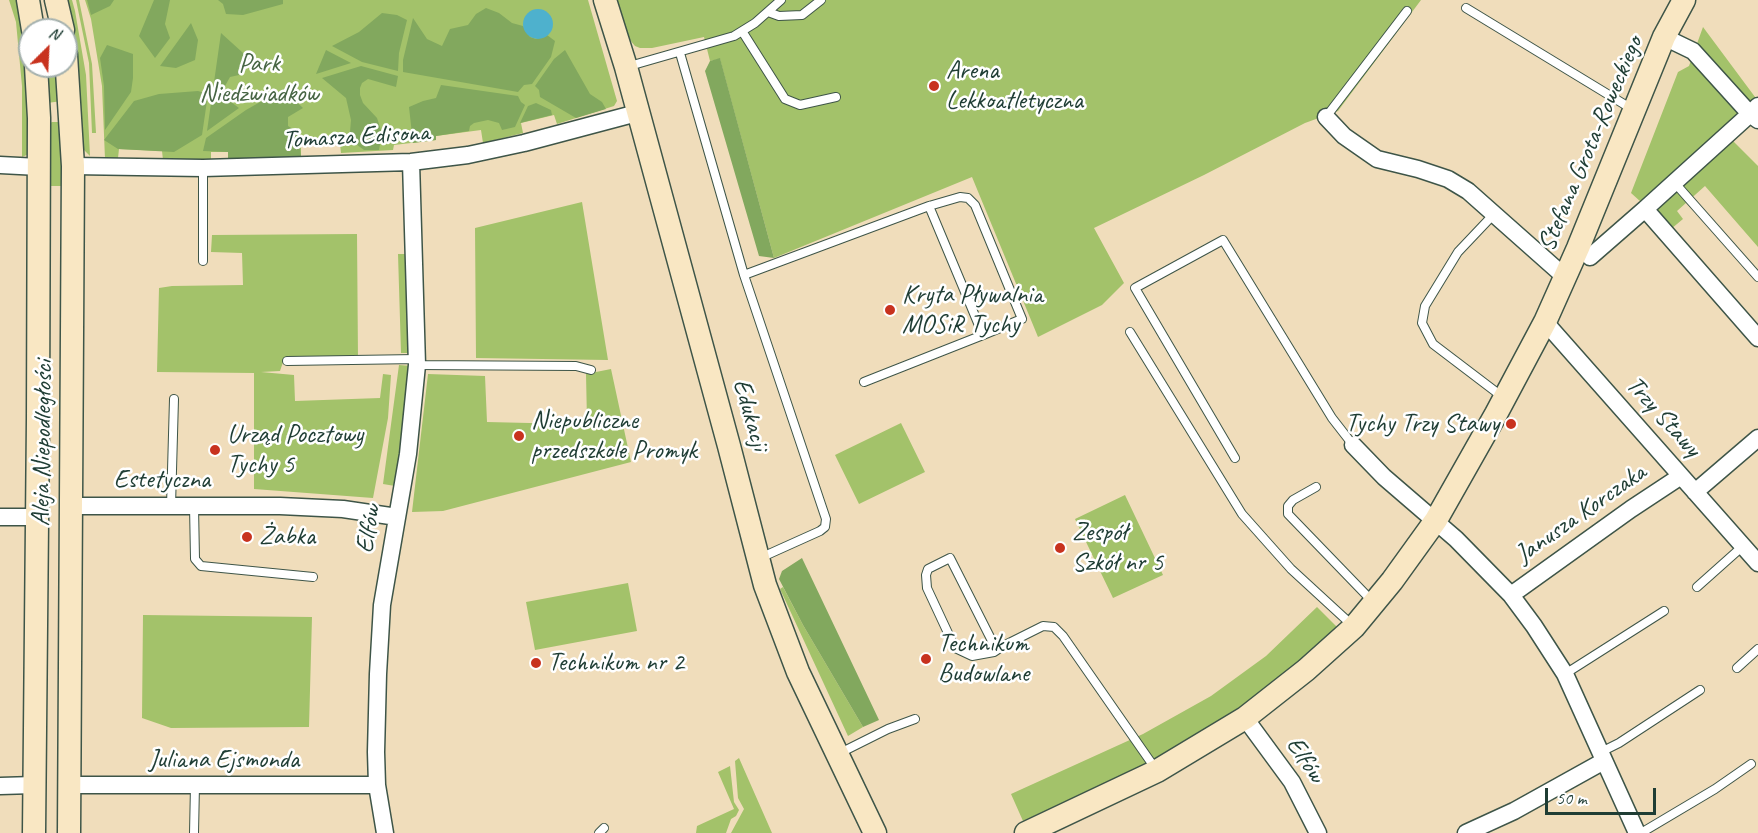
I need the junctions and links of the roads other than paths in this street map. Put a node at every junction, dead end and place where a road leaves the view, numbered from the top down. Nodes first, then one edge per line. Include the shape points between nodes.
1 (28, 0) edge
2 (56, 0) edge
3 (605, 0) edge
4 (781, 0) edge
5 (821, 0) edge
6 (1684, 0) edge
7 (1466, 8) dead end
8 (1407, 11) dead end
9 (768, 12) junction
10 (31, 18) edge
11 (60, 18) edge
12 (742, 31) junction
13 (1664, 37) junction
14 (680, 53) junction
15 (626, 68) junction
16 (37, 78) edge
17 (68, 78) edge
18 (836, 97) dead end
19 (1635, 111) junction
20 (637, 113) junction
21 (1755, 113) edge
22 (1326, 117) joint
23 (39, 118) junction
24 (71, 123) junction
25 (411, 162) junction
26 (0, 165) edge
27 (73, 166) junction
28 (39, 167) junction
29 (203, 168) junction
30 (1674, 182) junction
31 (73, 205) junction
32 (929, 206) junction
33 (38, 207) junction
34 (1645, 209) junction
35 (1494, 214) junction
36 (1590, 257) dead end
37 (203, 261) dead end
38 (744, 275) junction
39 (1565, 277) junction
40 (1758, 277) edge
41 (1545, 322) junction
42 (1130, 332) dead end
43 (983, 335) junction
44 (1758, 338) edge
45 (286, 361) dead end
46 (417, 362) junction
47 (591, 370) dead end
48 (864, 382) dead end
49 (1505, 398) junction
50 (174, 399) dead end
51 (1758, 438) edge
52 (1353, 445) joint
53 (1235, 458) dead end
54 (38, 469) junction
55 (1681, 476) junction
56 (71, 477) junction
57 (1316, 487) dead end
58 (1695, 492) junction
59 (70, 506) junction
60 (171, 506) junction
61 (194, 506) junction
62 (0, 517) edge
63 (38, 517) junction
64 (397, 517) junction
65 (1436, 520) junction
66 (70, 546) junction
67 (1743, 546) junction
68 (37, 551) junction
69 (758, 559) junction
70 (1758, 563) edge
71 (313, 577) dead end
72 (1697, 587) dead end
73 (1511, 595) junction
74 (1375, 603) junction
75 (1664, 611) dead end
76 (1354, 627) junction
77 (1003, 646) junction
78 (1758, 649) edge
79 (1737, 668) dead end
80 (1565, 674) junction
81 (1700, 690) dead end
82 (1245, 718) junction
83 (915, 719) dead end
84 (36, 740) junction
85 (70, 749) junction
86 (838, 755) junction
87 (1603, 756) junction
88 (1751, 764) dead end
89 (1157, 771) junction
90 (377, 784) junction
91 (34, 785) junction
92 (70, 785) junction
93 (195, 785) junction
94 (0, 786) edge
95 (36, 830) edge
96 (67, 831) edge
97 (194, 833) edge
98 (386, 833) edge
99 (875, 833) edge
100 (1026, 833) edge
101 (1318, 833) edge
102 (1466, 833) edge
103 (1639, 833) edge

1 - 10 street
2 - 11 street
3 - 15 street, Edukacji
4 - 9 lane
5 - 9 lane via 802,15 779,16
6 - 13 street
7 - 19 lane
8 - 22 lane
9 - 12 lane
12 - 14 lane
12 - 18 lane via 785,99 800,105
13 - 19 street, Stefana Grota-Roweckiego
13 - 21 street, Stefana Grota-Roweckiego via 1693,51
14 - 15 lane
14 - 38 lane
15 - 20 street, Edukacji
16 - 23 street, Aleja Niepodległości
17 - 24 street, Aleja Niepodległości
19 - 39 street, Stefana Grota-Roweckiego
20 - 25 street, Tomasza Edisona via 516,145
20 - 69 street, Edukacji
21 - 30 street, Stefana Grota-Roweckiego
22 - 35 street, Stefana Grota-Roweckiego via 1344,136 1377,159 1448,179
23 - 24 street via 58,112
23 - 28 street, Aleja Niepodległości
24 - 27 street, Aleja Niepodległości
25 - 29 street, Tomasza Edisona
25 - 46 street, Elfów
26 - 28 street
27 - 29 street, Tomasza Edisona
27 - 31 street, Aleja Niepodległości
28 - 33 street, Aleja Niepodległości
29 - 37 lane
30 - 34 street, Stefana Grota-Roweckiego
30 - 40 lane
31 - 33 street via 57,213
31 - 56 street, Aleja Niepodległości
32 - 38 lane
32 - 43 lane
32 - 43 lane via 960,197 975,205 1022,319
33 - 54 street, Aleja Niepodległości
34 - 36 street, Stefana Grota-Roweckiego
34 - 44 street
35 - 39 street, Stefana Grota-Roweckiego
35 - 49 lane via 1458,252 1425,306 1422,322 1433,344
38 - 69 lane via 826,519 825,527
39 - 41 street, Stefana Grota-Roweckiego
41 - 49 street, Stefana Grota-Roweckiego
41 - 55 street, Trzy Stawy
42 - 76 lane via 1242,514 1291,569
43 - 48 lane
45 - 46 lane
46 - 47 lane via 576,366
46 - 64 street, Elfów
49 - 65 street, Stefana Grota-Roweckiego
50 - 60 lane
51 - 58 street
52 - 53 lane via 1332,418 1223,240 1135,288
52 - 65 street
54 - 56 street via 58,464
54 - 63 street, Aleja Niepodległości
55 - 58 street, Trzy Stawy
55 - 73 street, Janusza Korczaka
56 - 59 street, Aleja Niepodległości
57 - 74 lane via 1293,501 1288,514
58 - 67 street, Trzy Stawy
59 - 60 street, Estetyczna
59 - 66 street, Aleja Niepodległości
60 - 61 street, Estetyczna
61 - 64 street, Estetyczna via 343,509
61 - 71 lane via 195,561 201,566
62 - 63 street, Aleja Niepodległości
63 - 68 street, Aleja Niepodległości
64 - 90 street, Elfów via 382,605
65 - 73 street, Janusza Korczaka
65 - 74 street, Stefana Grota-Roweckiego
66 - 68 street via 54,558
66 - 85 street, Aleja Niepodległości
67 - 70 street, Trzy Stawy
67 - 72 lane
68 - 84 street, Aleja Niepodległości
69 - 86 street, Edukacji via 798,672
73 - 80 street, Janusza Korczaka
74 - 76 street, Stefana Grota-Roweckiego
75 - 80 lane
76 - 82 street, Stefana Grota-Roweckiego
77 - 77 lane via 993,643 950,558 928,569 927,588 955,648 972,656
77 - 89 lane via 1043,626 1054,627
78 - 79 lane
80 - 87 street, Janusza Korczaka
81 - 87 lane
82 - 89 street, Stefana Grota-Roweckiego
82 - 101 street, Elfów via 1292,782
83 - 86 lane
84 - 85 street via 54,733 65,738
84 - 91 street, Aleja Niepodległości
85 - 92 street, Aleja Niepodległości
86 - 99 street, Edukacji
87 - 102 street via 1514,811
87 - 103 street, Janusza Korczaka
88 - 103 lane, Janusza Korczaka
89 - 100 street, Stefana Grota-Roweckiego
90 - 93 street, Juliana Ejsmonda
90 - 98 street, Elfów
91 - 94 street
91 - 95 street, Aleja Niepodległości
92 - 93 street, Juliana Ejsmonda
92 - 96 street, Aleja Niepodległości
93 - 97 lane

